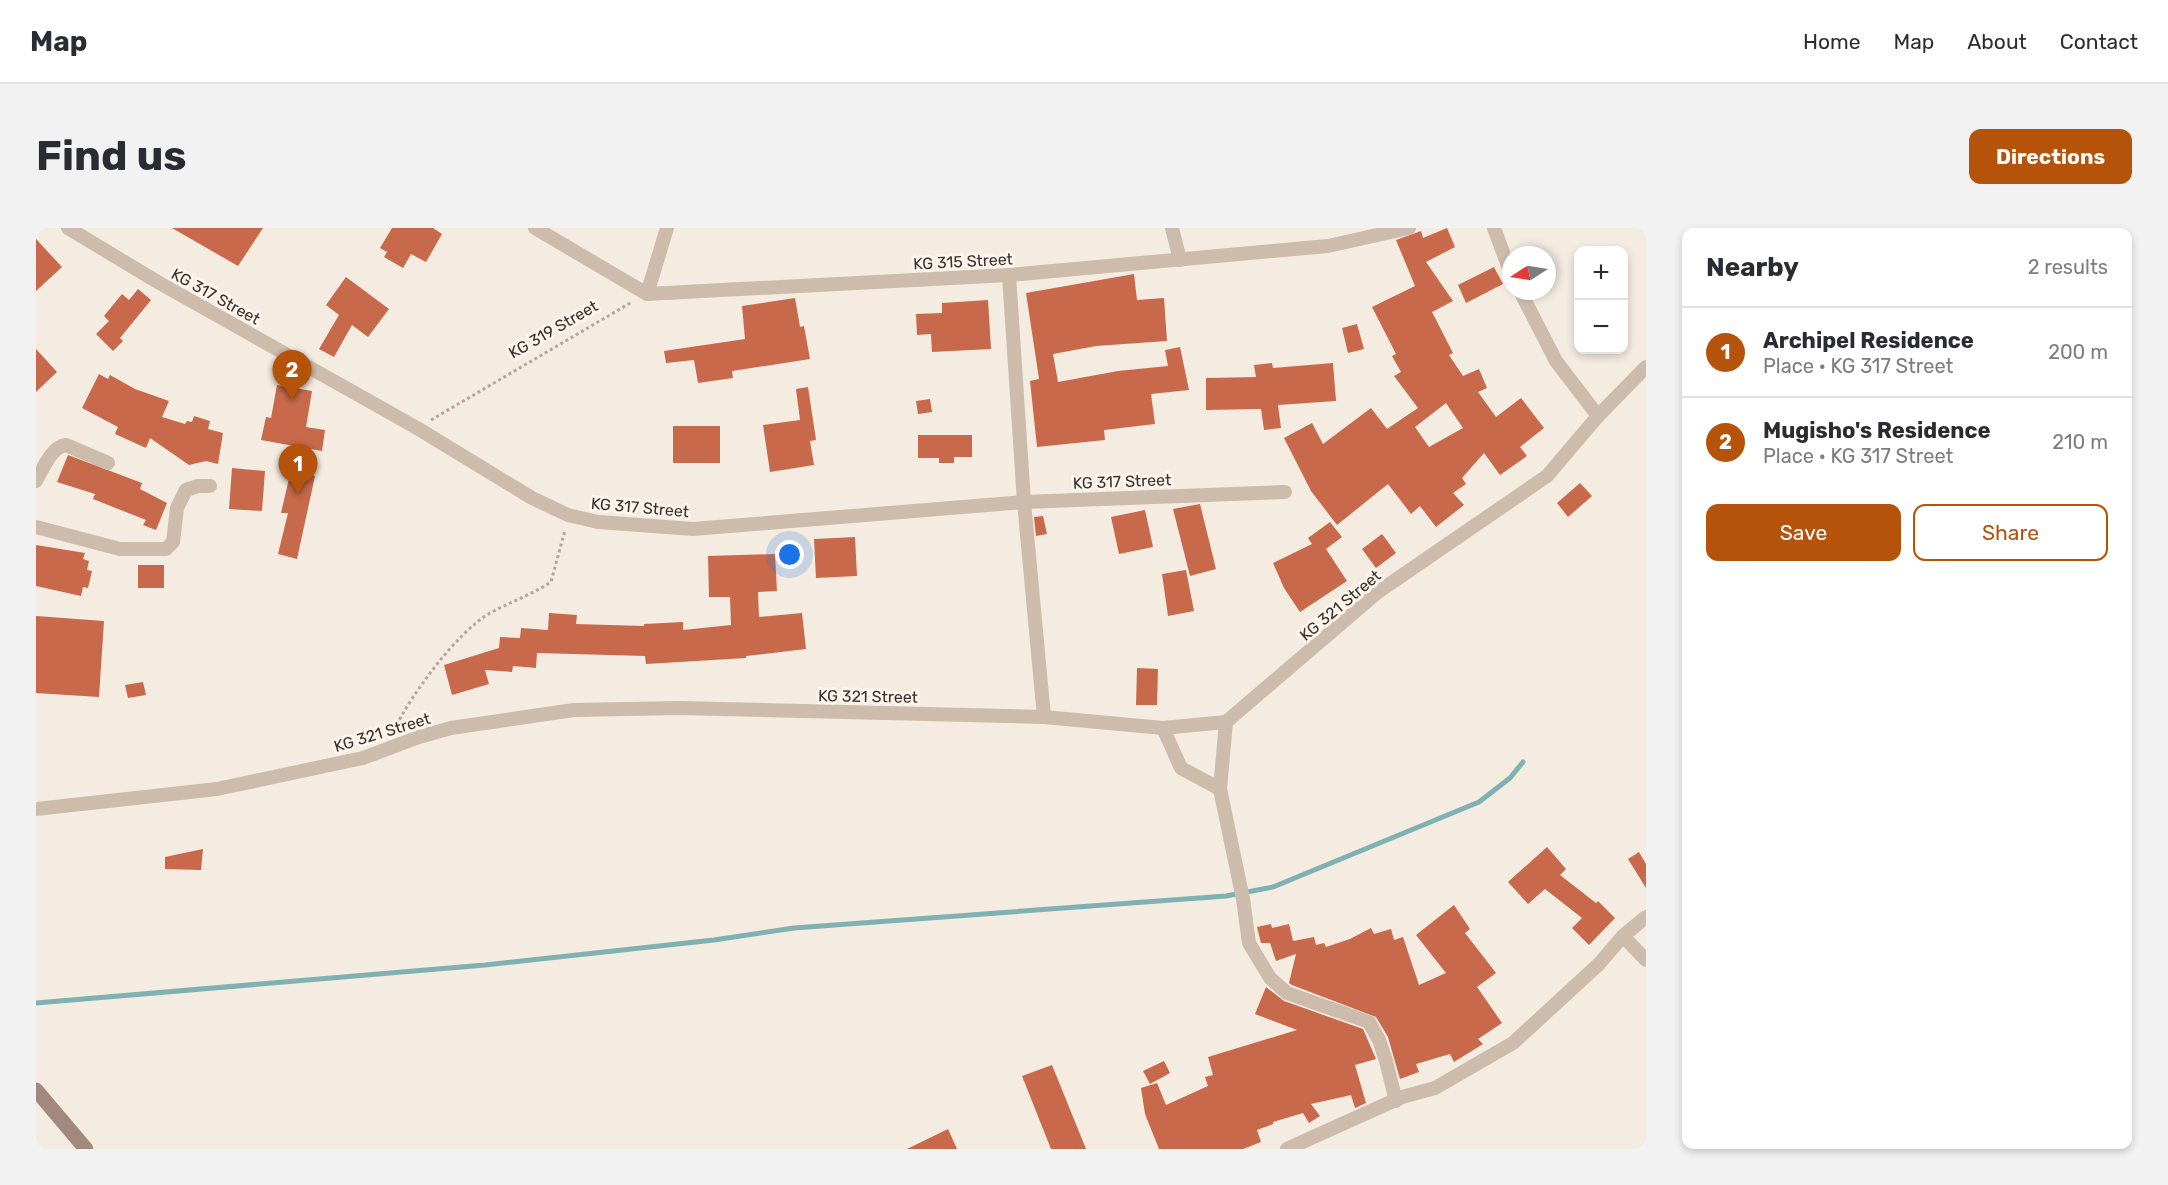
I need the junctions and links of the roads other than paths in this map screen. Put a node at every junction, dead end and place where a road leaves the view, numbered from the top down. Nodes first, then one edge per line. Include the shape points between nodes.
1 (68, 228) edge
2 (535, 228) edge
3 (667, 228) edge
4 (1172, 228) edge
5 (1409, 228) edge
6 (1494, 228) edge
7 (1502, 250) edge
8 (1180, 260) junction
9 (1009, 275) junction
10 (647, 294) junction
11 (1525, 300) edge
12 (1646, 367) edge
13 (1598, 416) junction
14 (108, 463) dead end
15 (36, 481) edge
16 (210, 486) dead end
17 (1285, 492) dead end
18 (1024, 502) junction
19 (36, 527) edge
20 (1044, 717) junction
21 (1226, 722) junction
22 (1163, 728) junction
23 (1220, 789) junction
24 (36, 808) edge
25 (1646, 917) edge
26 (1623, 936) junction
27 (1646, 960) edge
28 (36, 1090) edge
29 (1396, 1101) junction
30 (86, 1149) edge
31 (1287, 1149) edge

1 - 18 street, KG 317 Street via 532,498 568,515 632,526 693,529
2 - 10 street
3 - 10 street
4 - 8 street
5 - 8 street, KG 315 Street via 1328,246
6 - 7 street
8 - 9 street, KG 315 Street
9 - 10 street, KG 315 Street
9 - 18 street
11 - 13 street via 1556,361
12 - 13 street, KG 321 Street
13 - 21 street, KG 321 Street via 1547,476 1377,592
14 - 15 street via 61,445
16 - 19 street via 186,490 177,508 171,546 155,551 120,549
17 - 18 street, KG 317 Street
18 - 20 street
20 - 22 street, KG 321 Street
20 - 24 street, KG 321 Street via 679,708 574,710 451,728 363,758 217,789
21 - 22 street, KG 321 Street
21 - 23 street
22 - 23 street via 1181,768
23 - 29 street via 1249,943 1270,978 1287,993 1369,1022 1386,1060
25 - 26 street
26 - 27 street
26 - 29 street via 1599,964 1513,1043 1435,1088
28 - 30 main road
29 - 31 street

